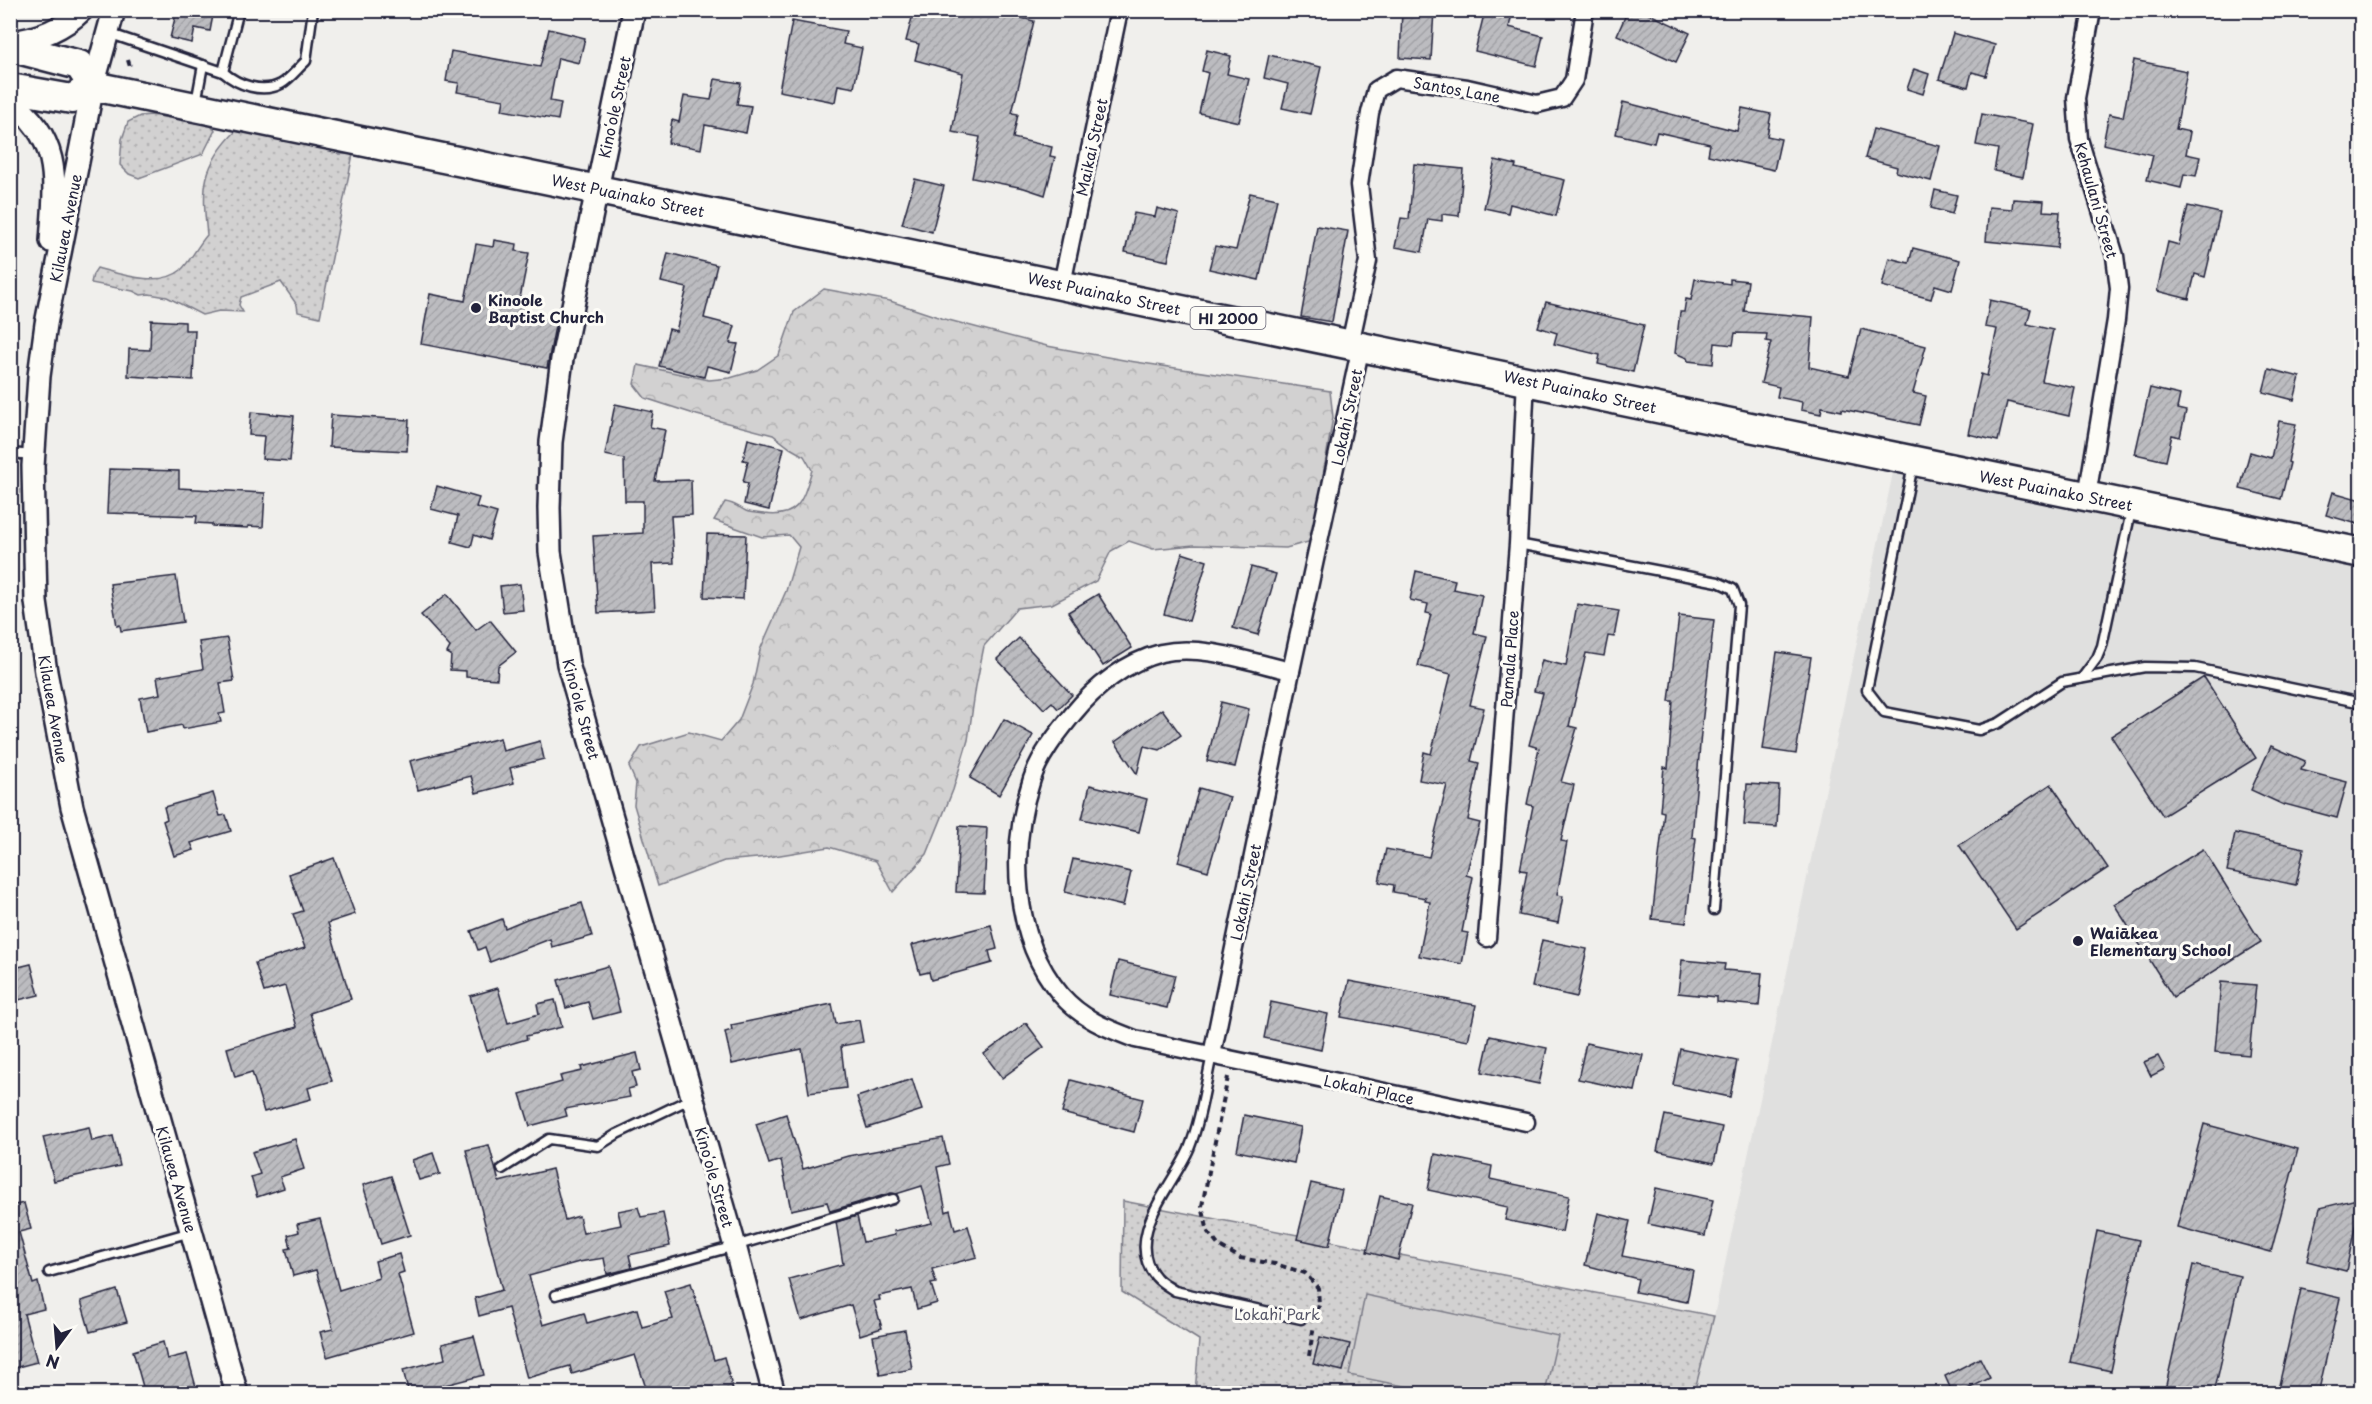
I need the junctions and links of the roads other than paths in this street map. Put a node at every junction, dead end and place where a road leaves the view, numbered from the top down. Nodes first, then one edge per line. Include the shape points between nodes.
1 (81, 10) edge
2 (114, 10) edge
3 (239, 10) edge
4 (313, 10) edge
5 (634, 10) edge
6 (1119, 10) edge
7 (1585, 10) edge
8 (2092, 10) edge
9 (108, 33) junction
10 (10, 42) edge
11 (10, 47) edge
12 (202, 65) junction
13 (224, 72) junction
14 (93, 86) junction
15 (10, 88) edge
16 (10, 101) edge
17 (195, 106) junction
18 (597, 189) junction
19 (1062, 284) junction
20 (46, 324) junction
21 (1356, 345) junction
22 (1526, 379) junction
23 (10, 453) edge
24 (34, 455) junction
25 (1914, 462) junction
26 (2087, 496) junction
27 (2132, 505) junction
28 (1518, 544) junction
29 (2361, 553) edge
30 (1291, 671) junction
31 (2082, 678) junction
32 (2361, 703) edge
33 (1714, 910) dead end
34 (1487, 938) dead end
35 (1212, 1055) junction
36 (693, 1098) junction
37 (1526, 1122) dead end
38 (502, 1169) dead end
39 (893, 1199) dead end
40 (192, 1232) junction
41 (735, 1246) junction
42 (49, 1272) dead end
43 (556, 1295) dead end
44 (1301, 1319) dead end
45 (237, 1394) edge
46 (774, 1394) edge

1 - 10 street via 47,34
2 - 9 street, Kilauea Avenue
3 - 13 lane
4 - 13 lane via 306,61 280,84 262,88 235,83
5 - 18 street, Kinoʻole Street
6 - 19 street, Maikai Street
7 - 21 street, Santos Lane via 1574,80 1562,98 1537,104 1467,88 1396,78 1376,90 1359,185 1368,261
8 - 26 street, Kehaulani Street via 2076,98 2079,139 2115,256 2119,288
9 - 12 lane
9 - 14 street, Kilauea Avenue
11 - 14 highway via 79,66
12 - 13 lane
12 - 17 lane
14 - 15 highway via 72,99
14 - 17 highway, West Puainako Street / HI 2000
14 - 20 street, Kilauea Avenue
16 - 20 street via 36,125 53,161
17 - 18 highway, West Puainako Street / HI 2000
18 - 19 highway, West Puainako Street / HI 2000
18 - 36 street, Kinoʻole Street via 555,405 550,552 568,664
19 - 21 highway, West Puainako Street / HI 2000
20 - 24 street, Kilauea Avenue
21 - 22 highway, West Puainako Street / HI 2000
21 - 30 street, Lokahi Street
22 - 25 highway, West Puainako Street / HI 2000
22 - 28 street, Pamala Place
23 - 24 lane
24 - 40 street, Kilauea Avenue via 36,602 72,807
25 - 26 highway, West Puainako Street / HI 2000
25 - 31 lane via 1867,690 1884,712 1978,730 1999,723 2062,682
26 - 27 highway, West Puainako Street / HI 2000
27 - 29 highway, West Puainako Street / HI 2000
27 - 31 lane via 2102,646
28 - 33 lane via 1719,582 1733,589 1739,605
28 - 34 street, Pamala Place
30 - 35 street, Lokahi Street
30 - 35 street, Lokahi Place via 1204,651 1162,653 1135,663 1101,684 1052,740 1032,777 1021,818 1018,892 1040,962 1062,996 1095,1024 1135,1039
31 - 32 lane via 2145,667 2195,668
35 - 37 street, Lokahi Place
35 - 44 lane, Lokahi Street via 1188,1149 1145,1230 1147,1264 1157,1279 1174,1291
36 - 38 lane via 598,1146 549,1138
36 - 41 street, Kinoʻole Street
39 - 41 lane
40 - 42 lane
40 - 45 street, Kilauea Avenue
41 - 43 lane
41 - 46 street, Kinoʻole Street

